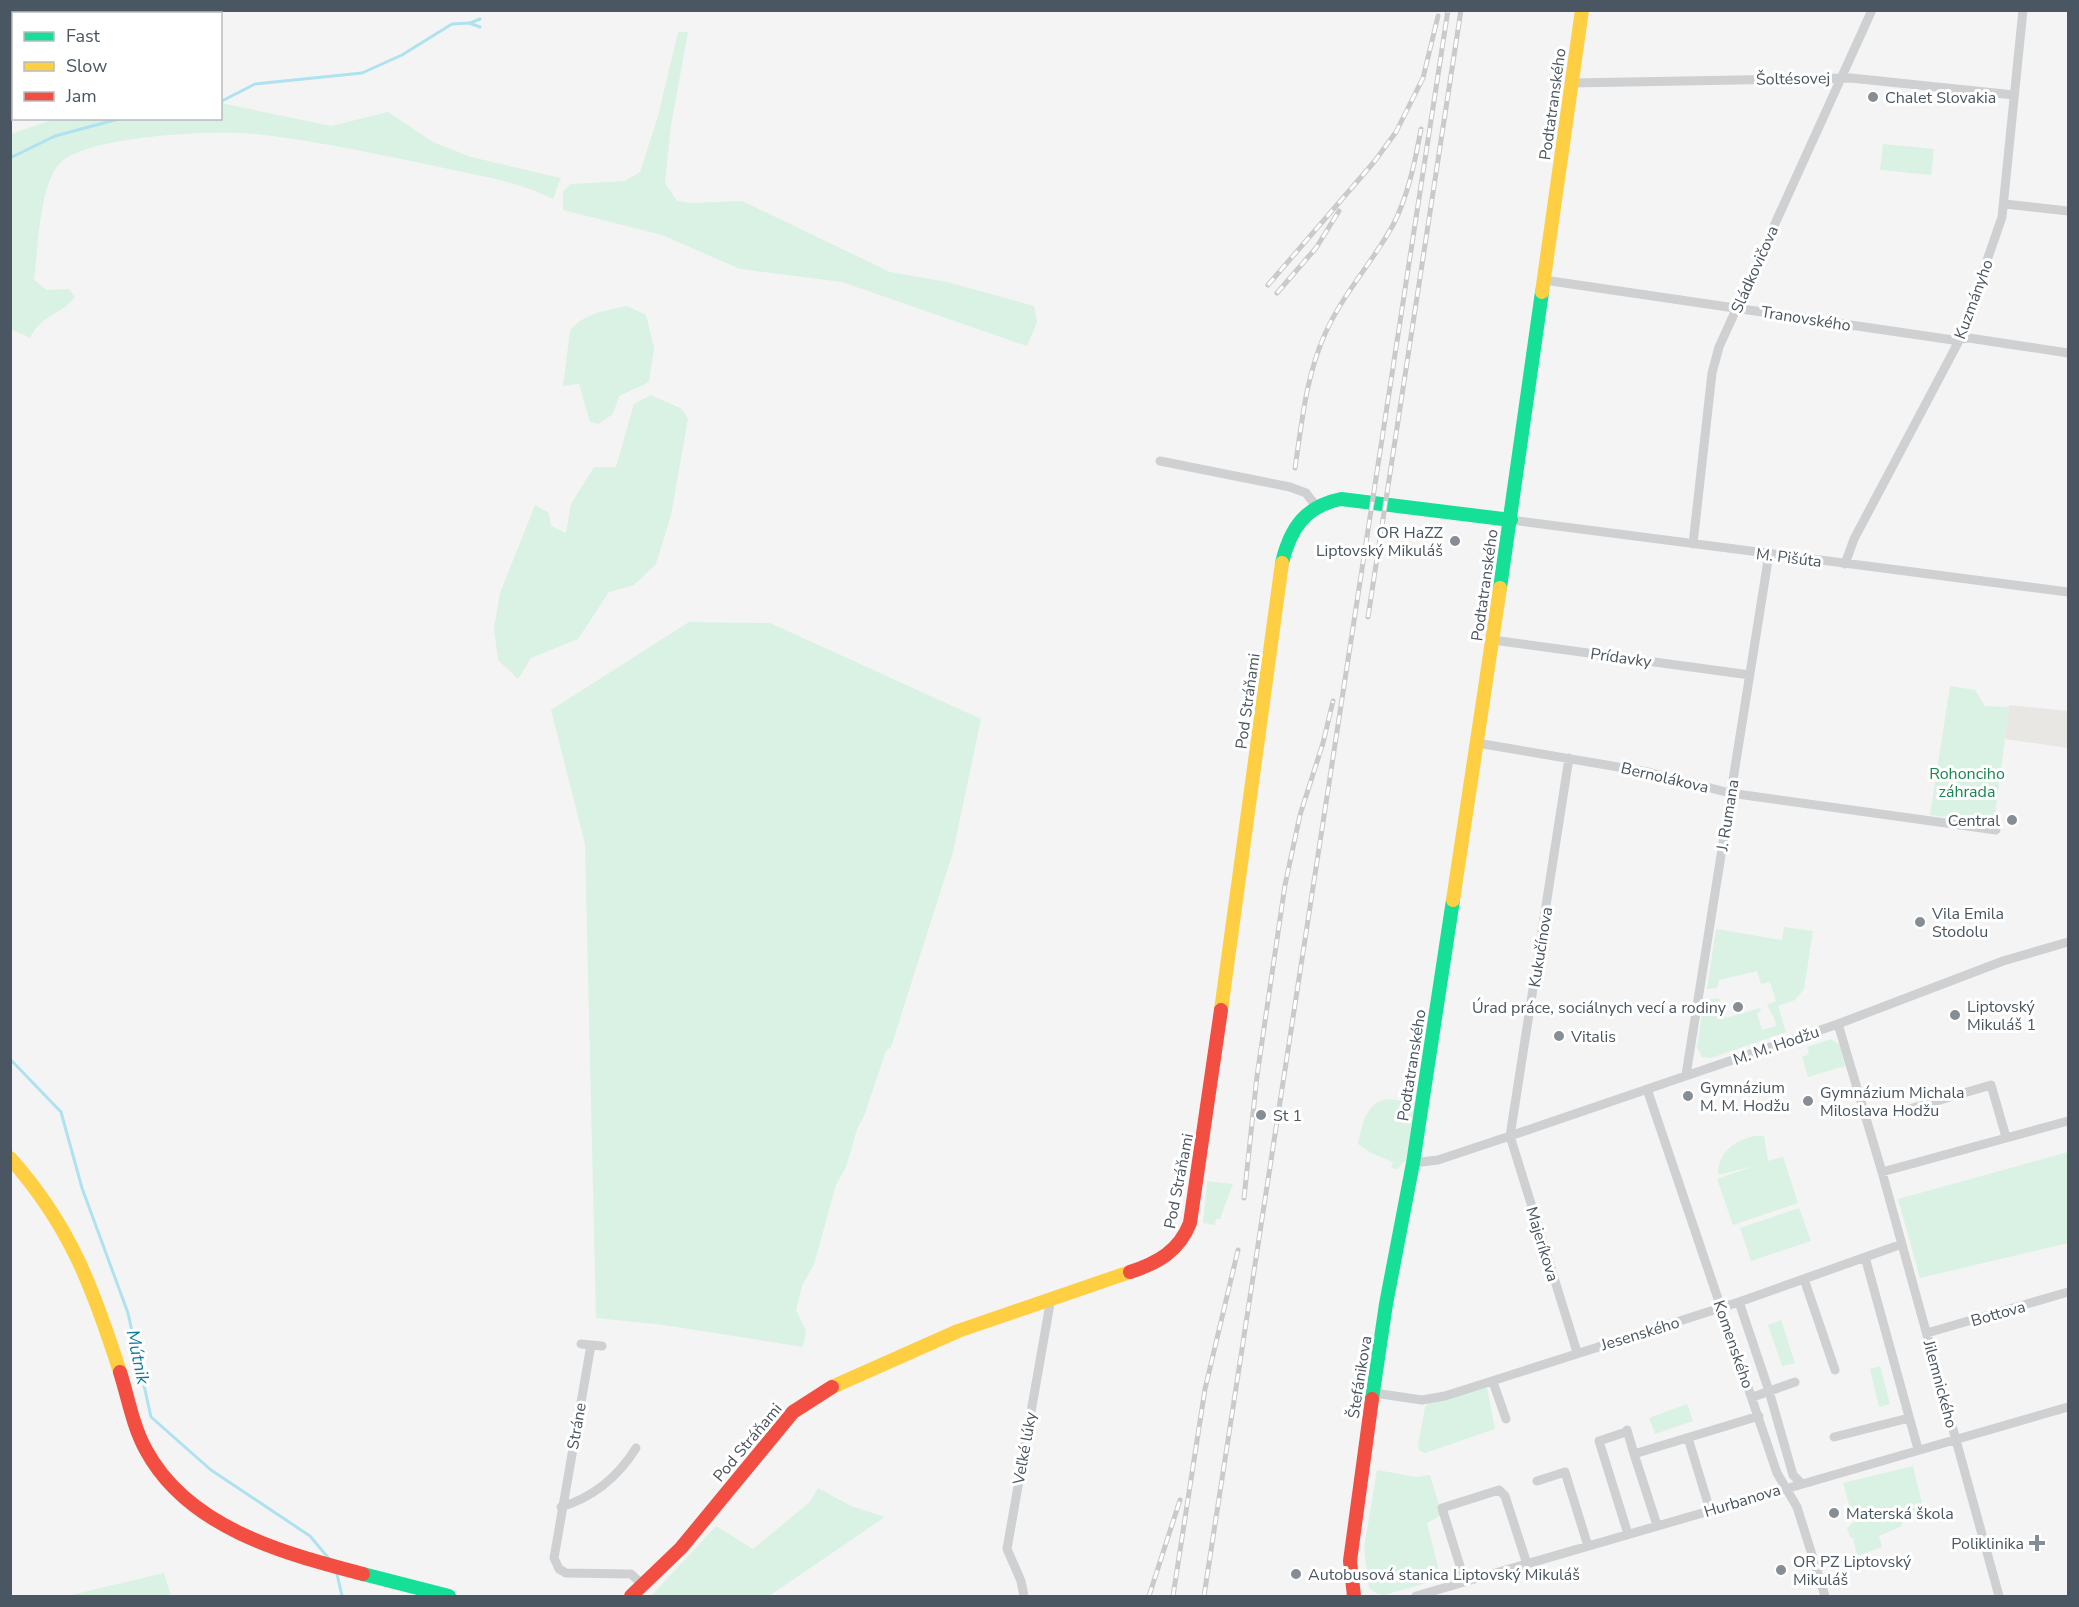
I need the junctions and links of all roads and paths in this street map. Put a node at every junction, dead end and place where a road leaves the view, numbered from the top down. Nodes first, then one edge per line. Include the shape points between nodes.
1 (1582, 10) edge
2 (1872, 10) edge
3 (2023, 10) edge
4 (1841, 78) junction
5 (1572, 83) junction
6 (2014, 94) junction
7 (2005, 204) junction
8 (2068, 211) edge
9 (1544, 280) junction
10 (1737, 306) junction
11 (1960, 339) junction
12 (2068, 352) edge
13 (1160, 461) dead end
14 (1316, 506) junction
15 (1510, 520) junction
16 (1693, 544) junction
17 (1769, 554) junction
18 (1845, 564) junction
19 (2068, 592) edge
20 (1493, 640) junction
21 (1750, 675) junction
22 (1477, 743) junction
23 (1569, 758) junction
24 (1730, 793) junction
25 (1996, 830) dead end
26 (2068, 942) edge
27 (1838, 1024) junction
28 (1686, 1075) junction
29 (1647, 1089) junction
30 (1896, 1113) dead end
31 (2068, 1121) edge
32 (1510, 1136) junction
33 (2006, 1137) junction
34 (10, 1158) edge
35 (1413, 1163) junction
36 (1882, 1172) junction
37 (1902, 1244) junction
38 (1865, 1257) junction
39 (1804, 1279) junction
40 (2068, 1292) edge
41 (1052, 1298) junction
42 (1739, 1302) junction
43 (1721, 1307) junction
44 (1927, 1333) junction
45 (602, 1346) dead end
46 (1577, 1353) junction
47 (1835, 1370) dead end
48 (1493, 1382) junction
49 (1795, 1382) dead end
50 (1769, 1391) junction
51 (1374, 1393) junction
52 (1753, 1397) junction
53 (2068, 1407) edge
54 (1759, 1416) junction
55 (1910, 1418) junction
56 (1506, 1419) dead end
57 (1834, 1437) dead end
58 (1688, 1438) junction
59 (1956, 1438) junction
60 (636, 1448) dead end
61 (1918, 1449) junction
62 (1634, 1454) junction
63 (1537, 1481) dead end
64 (1801, 1483) junction
65 (1788, 1486) junction
66 (561, 1507) junction
67 (1710, 1510) junction
68 (1657, 1525) junction
69 (1628, 1534) junction
70 (1588, 1546) junction
71 (1527, 1564) junction
72 (1465, 1582) junction
73 (644, 1586) junction
74 (449, 1596) edge
75 (631, 1596) edge
76 (1024, 1596) edge
77 (1354, 1596) edge
78 (1422, 1596) edge
79 (1825, 1596) edge
80 (1999, 1596) edge

1 - 5 street, Podtatranského
2 - 4 street, Sládkovičova
3 - 6 street, Kuzmányho
4 - 5 street, Šoltésovej
4 - 6 street, Šoltésovej
4 - 10 street, Sládkovičova
5 - 9 street, Podtatranského
6 - 7 street, Kuzmányho
7 - 8 street
7 - 11 street, Kuzmányho
9 - 10 street, Tranovského
9 - 15 street, Podtatranského
10 - 11 street, Tranovského
10 - 16 street, Sládkovičova via 1714,364
11 - 12 street, Tranovského
11 - 18 street, Kuzmányho via 1854,539
13 - 14 street via 1290,487 1306,493
14 - 15 street via 1332,500 1355,500
14 - 41 street, Pod Stráňami via 1294,526 1282,562 1203,1144 1185,1236 1176,1251 1159,1261
15 - 16 street, M. Pišúta
15 - 20 street, Podtatranského
16 - 17 street, M. Pišúta
17 - 18 street, M. Pišúta
17 - 21 street, J. Rumana
18 - 19 street, M. Pišúta
20 - 21 street, Prídavky
20 - 22 street, Podtatranského
21 - 24 street, J. Rumana
22 - 23 street, Bernolákova
22 - 35 street, Podtatranského
23 - 24 street, Bernolákova via 1648,772
23 - 32 street, Kukučínova
24 - 25 street, Bernolákova
24 - 28 street, J. Rumana
26 - 27 street, M. M. Hodžu via 1999,963
27 - 28 street, M. M. Hodžu
27 - 36 street, Jilemnického
28 - 29 street, M. M. Hodžu
29 - 32 street, M. M. Hodžu
29 - 43 street, Komenského
30 - 33 street via 1991,1085
31 - 33 street
32 - 35 street, M. M. Hodžu via 1438,1160
32 - 46 street, Majeríkova
33 - 36 street
34 - 74 street via 43,1195 72,1243 104,1322 142,1441 158,1473 187,1503 254,1541
35 - 51 street, Štefánikova
36 - 37 street, Jilemnického
37 - 38 street, Jesenského
37 - 44 street, Jilemnického
38 - 39 street, Jesenského
38 - 55 street
39 - 42 street, Jesenského
39 - 47 street
40 - 44 street, Bottova
41 - 73 street, Pod Stráňami via 911,1350 810,1399 793,1412 687,1541
41 - 76 street, Veľké lúky via 1007,1549
42 - 43 street, Jesenského
42 - 50 street
43 - 46 street, Jesenského
43 - 52 street, Komenského
44 - 59 street, Jilemnického
45 - 66 street, Stráne via 586,1344
46 - 48 street, Jesenského
48 - 51 street, Jesenského via 1428,1399
48 - 56 street
49 - 50 street
50 - 52 street
50 - 64 street via 1793,1474
51 - 77 street, Štefánikova via 1351,1542
52 - 54 street, Komenského
53 - 59 street, Hurbanova
54 - 58 street
54 - 65 street, Komenského via 1778,1473
55 - 57 street
55 - 61 street
58 - 62 street
58 - 67 street
59 - 61 street, Hurbanova
59 - 80 street, Jilemnického
60 - 66 street via 612,1479 582,1500
61 - 64 street, Hurbanova
62 - 68 street
62 - 69 street via 1625,1432 1599,1441
63 - 70 street via 1565,1472
64 - 65 street, Hurbanova
65 - 67 street, Hurbanova
65 - 79 street, Komenského
66 - 73 street, Stráne via 553,1554 562,1571 631,1574
67 - 68 street, Hurbanova
68 - 69 street, Hurbanova
69 - 70 street, Hurbanova
70 - 71 street, Hurbanova
71 - 72 street, Hurbanova
71 - 72 street via 1505,1496 1499,1490 1442,1508
72 - 78 street, Hurbanova
73 - 75 street, Pod Stráňami

